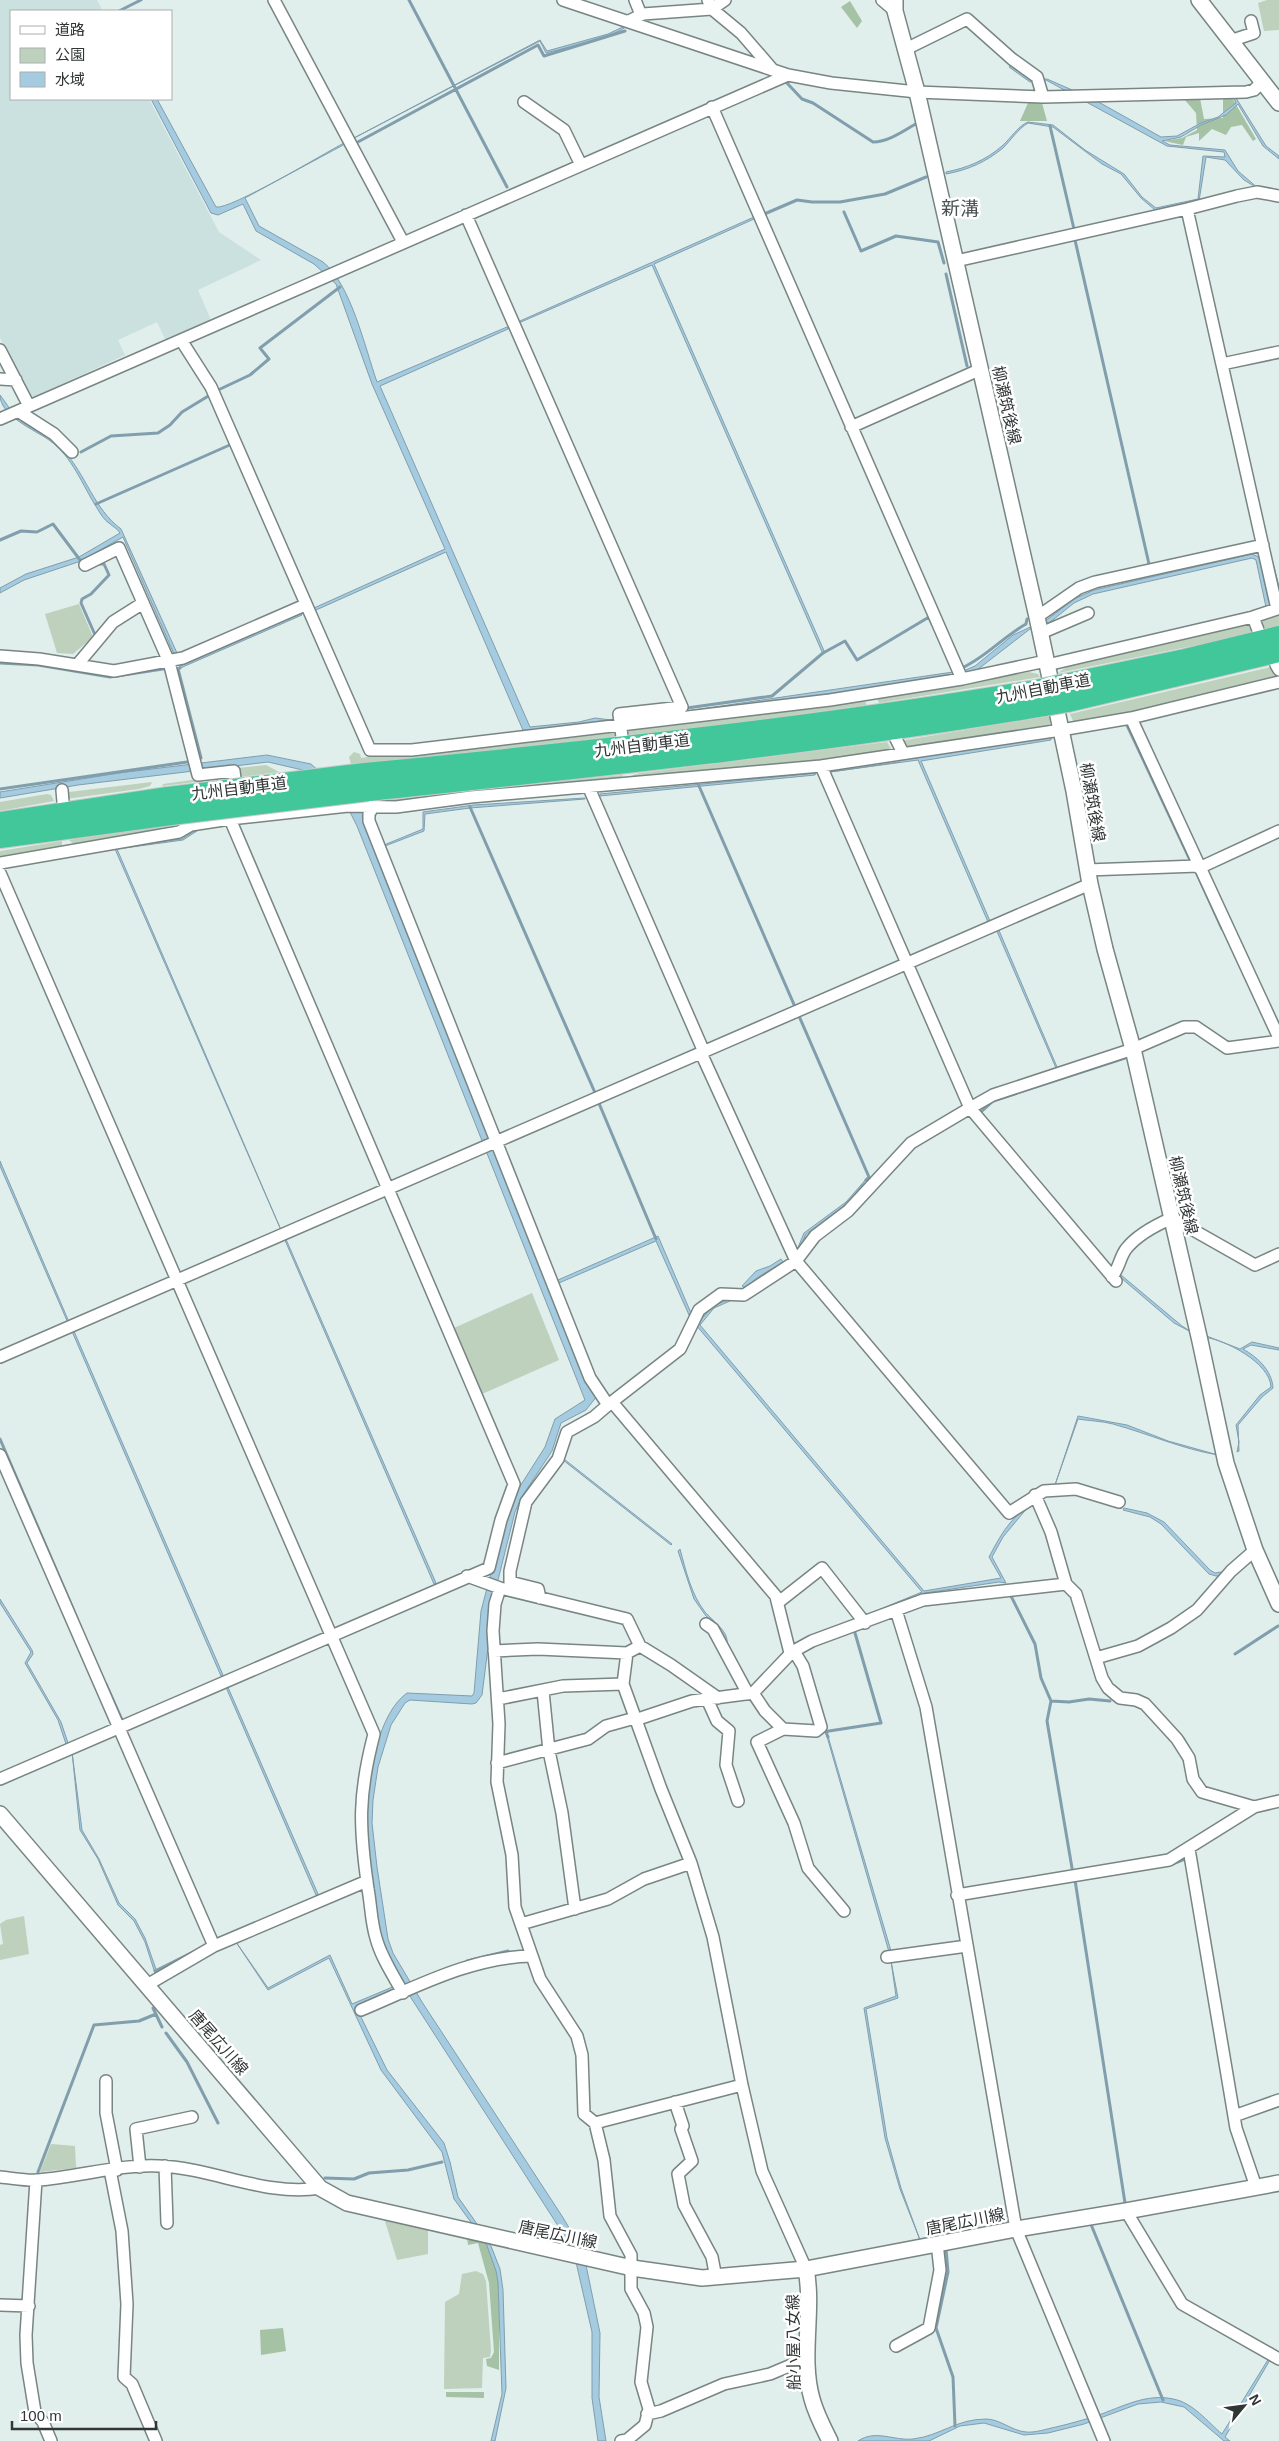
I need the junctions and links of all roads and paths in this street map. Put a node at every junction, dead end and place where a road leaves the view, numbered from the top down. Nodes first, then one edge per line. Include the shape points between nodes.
1 (274, 0) edge
2 (563, 0) edge
3 (635, 0) edge
4 (725, 0) edge
5 (882, 0) edge
6 (1199, 0) edge
7 (710, 4) edge
8 (895, 5) edge
9 (641, 15) junction
10 (629, 21) junction
11 (1251, 21) dead end
12 (1230, 41) junction
13 (906, 49) junction
14 (773, 70) junction
15 (788, 75) junction
16 (1262, 82) junction
17 (917, 92) junction
18 (1043, 98) junction
19 (524, 102) dead end
20 (1279, 103) edge
21 (712, 107) junction
22 (581, 165) junction
23 (1279, 196) edge
24 (1187, 209) junction
25 (466, 215) junction
26 (403, 242) junction
27 (956, 261) junction
28 (182, 340) junction
29 (0, 350) edge
30 (1279, 352) edge
31 (1222, 364) junction
32 (981, 369) junction
33 (0, 379) edge
34 (16, 380) junction
35 (24, 409) junction
36 (0, 419) edge
37 (851, 427) junction
38 (72, 452) dead end
39 (1263, 545) junction
40 (85, 565) dead end
41 (143, 604) junction
42 (305, 605) junction
43 (1088, 614) dead end
44 (1253, 616) junction
45 (1038, 617) junction
46 (1258, 630) dead end
47 (1040, 633) junction
48 (1279, 636) edge
49 (0, 656) edge
50 (169, 662) junction
51 (1278, 662) edge
52 (1047, 663) junction
53 (77, 665) junction
54 (960, 675) junction
55 (1279, 682) edge
56 (872, 693) junction
57 (1066, 693) junction
58 (878, 704) dead end
59 (1131, 718) junction
60 (1061, 730) junction
61 (622, 732) junction
62 (896, 740) dead end
63 (903, 753) junction
64 (821, 766) junction
65 (627, 771) dead end
66 (628, 784) junction
67 (589, 788) junction
68 (369, 790) junction
69 (170, 806) junction
70 (235, 818) junction
71 (0, 822) edge
72 (1279, 831) edge
73 (0, 838) edge
74 (0, 863) edge
75 (1199, 867) junction
76 (0, 873) edge
77 (1089, 877) junction
78 (905, 964) junction
79 (1279, 1040) edge
80 (1133, 1049) junction
81 (702, 1052) junction
82 (970, 1108) junction
83 (496, 1140) junction
84 (389, 1188) junction
85 (1172, 1218) junction
86 (1279, 1254) edge
87 (796, 1261) junction
88 (177, 1280) junction
89 (0, 1357) edge
90 (610, 1403) junction
91 (0, 1455) edge
92 (1035, 1495) junction
93 (1119, 1502) dead end
94 (1255, 1550) junction
95 (467, 1576) junction
96 (1066, 1584) junction
97 (500, 1588) junction
98 (776, 1597) junction
99 (540, 1598) junction
100 (1279, 1604) edge
101 (896, 1610) junction
102 (865, 1623) junction
103 (706, 1624) dead end
104 (331, 1634) junction
105 (640, 1646) junction
106 (494, 1651) junction
107 (792, 1652) junction
108 (627, 1653) junction
109 (1096, 1658) junction
110 (623, 1684) junction
111 (543, 1691) junction
112 (750, 1693) junction
113 (498, 1699) junction
114 (712, 1699) junction
115 (635, 1719) junction
116 (118, 1727) junction
117 (783, 1729) junction
118 (549, 1751) junction
119 (498, 1763) junction
120 (0, 1779) edge
121 (738, 1801) dead end
122 (1279, 1801) edge
123 (1254, 1807) junction
124 (0, 1814) edge
125 (1189, 1849) junction
126 (691, 1863) junction
127 (367, 1881) junction
128 (957, 1895) junction
129 (575, 1908) junction
130 (844, 1911) dead end
131 (521, 1924) junction
132 (214, 1946) junction
133 (967, 1946) junction
134 (532, 1956) junction
135 (887, 1957) dead end
136 (147, 1986) junction
137 (408, 1991) junction
138 (362, 2010) dead end
139 (106, 2081) dead end
140 (742, 2085) junction
141 (1279, 2100) edge
142 (675, 2102) junction
143 (1234, 2116) junction
144 (192, 2117) dead end
145 (595, 2123) junction
146 (165, 2166) junction
147 (140, 2167) junction
148 (114, 2170) junction
149 (0, 2177) edge
150 (36, 2180) junction
151 (1279, 2183) edge
152 (1256, 2187) junction
153 (320, 2188) junction
154 (1126, 2212) junction
155 (167, 2223) dead end
156 (1016, 2229) junction
157 (937, 2243) junction
158 (632, 2268) junction
159 (806, 2269) junction
160 (716, 2278) junction
161 (0, 2306) edge
162 (29, 2306) junction
163 (896, 2346) dead end
164 (808, 2358) junction
165 (1279, 2359) edge
166 (647, 2414) junction
167 (51, 2441) edge
168 (156, 2441) edge
169 (621, 2441) edge
170 (830, 2441) edge
171 (1104, 2441) edge

1 - 26 street
2 - 10 street
3 - 9 street
4 - 7 street
5 - 8 street
6 - 12 main road
7 - 9 street
7 - 14 street
8 - 13 main road, 柳瀬筑後線
9 - 10 street
10 - 14 street
11 - 12 street via 1254,32
12 - 16 main road
13 - 17 main road, 柳瀬筑後線
13 - 18 street via 967,19 1037,77
14 - 15 street
15 - 17 street
15 - 21 street
16 - 18 street via 1254,90 1246,92
16 - 20 main road
17 - 18 street
17 - 27 main road, 柳瀬筑後線
19 - 22 street via 564,130
21 - 22 street
21 - 37 street
22 - 25 street
23 - 24 street via 1257,192
24 - 27 street
24 - 31 street
25 - 26 street
25 - 61 street via 682,707 619,714
26 - 28 street
27 - 32 main road, 柳瀬筑後線
28 - 35 street
28 - 42 street via 211,387
29 - 34 street
30 - 31 street
31 - 39 street
32 - 37 street
32 - 45 main road, 柳瀬筑後線
33 - 34 street
34 - 35 street
35 - 36 street
35 - 38 street
37 - 54 street
39 - 44 street via 1277,609
39 - 45 street via 1095,582 1080,588
40 - 41 street via 119,548
41 - 50 street
41 - 53 street via 113,622
42 - 50 street
42 - 61 street via 370,750 412,750
43 - 47 street
44 - 46 street
44 - 52 street
45 - 47 main road, 柳瀬筑後線
47 - 52 main road, 柳瀬筑後線
48 - 57 highway, 九州自動車道
49 - 53 street
50 - 53 street via 114,671
50 - 70 street via 198,775 234,770
51 - 57 highway, 九州自動車道
52 - 54 street
52 - 60 main road, 柳瀬筑後線
54 - 56 street
55 - 59 street
56 - 58 street
56 - 61 street
57 - 68 highway, 九州自動車道, bridge via 942,724
59 - 60 street
59 - 75 street
60 - 63 street
60 - 77 main road, 柳瀬筑後線
62 - 63 street
63 - 64 street
64 - 66 street
64 - 78 street
65 - 66 street
66 - 67 street
67 - 68 street via 471,797 396,807
67 - 81 street
68 - 69 highway, 九州自動車道, bridge
68 - 70 street via 348,806
68 - 83 street via 368,821
69 - 71 highway, 九州自動車道
69 - 73 highway, 九州自動車道
70 - 74 street via 191,825 179,832 67,845
70 - 84 street
72 - 75 street
75 - 77 street
75 - 79 street
76 - 88 street
77 - 78 street
77 - 80 main road, 柳瀬筑後線
78 - 81 street
78 - 82 street
79 - 80 street via 1227,1048 1196,1027 1184,1027
80 - 82 street via 993,1095
80 - 85 main road, 柳瀬筑後線
81 - 83 street
81 - 87 street
82 - 85 street via 1114,1279 1126,1249 1154,1226
82 - 87 street via 911,1143 848,1210 815,1236
83 - 84 street
83 - 90 street via 590,1378
84 - 88 street
84 - 95 street via 514,1484 489,1568
85 - 86 street via 1255,1265
85 - 94 main road, 柳瀬筑後線 via 1226,1463
87 - 90 street via 744,1295 721,1294 699,1310 680,1349
87 - 92 street via 1010,1513
88 - 89 street
88 - 104 street
90 - 98 street
90 - 99 street via 594,1417 567,1432 558,1459 526,1502 510,1582 538,1589
91 - 116 street
92 - 93 street via 1044,1491 1076,1489
92 - 96 street via 1051,1532
94 - 100 main road, 柳瀬筑後線
94 - 109 street via 1196,1610 1177,1623 1138,1646
95 - 97 street
95 - 104 street
96 - 101 street via 923,1600
96 - 109 street via 1076,1594
97 - 99 street
97 - 106 street via 495,1604
98 - 102 street via 780,1601 822,1568
98 - 107 street
99 - 105 street via 627,1619
101 - 102 street
101 - 128 street via 926,1707
102 - 107 street
103 - 112 street via 713,1629
104 - 116 street
104 - 127 street via 374,1734 360,1801
105 - 108 street
105 - 114 street via 671,1665
106 - 108 street via 538,1649
106 - 113 street
107 - 112 street
107 - 117 street via 803,1666 821,1727 816,1731
108 - 110 street
109 - 123 street via 1108,1688 1120,1698 1146,1704 1177,1739 1189,1758 1193,1779 1202,1792
110 - 111 street via 563,1686
110 - 115 street
111 - 113 street
111 - 118 street
112 - 114 street
112 - 117 street
113 - 119 street
114 - 115 street via 692,1701
114 - 121 street via 718,1721 729,1731 726,1766
115 - 118 street via 606,1726 588,1739
115 - 126 street
116 - 120 street
116 - 132 street
117 - 130 street via 757,1742 794,1823 808,1868
118 - 119 street
118 - 129 street via 562,1812
119 - 131 street via 497,1782 512,1855 516,1907
122 - 123 street
123 - 125 street
124 - 136 main road, 唐尾広川線
125 - 128 street via 1169,1860
125 - 143 street
126 - 129 street via 644,1879 608,1900
126 - 140 street via 713,1937
127 - 132 street
127 - 137 street via 376,1938 382,1954
128 - 133 street
129 - 131 street
131 - 134 street
132 - 136 street
133 - 135 street
133 - 156 street
134 - 137 street via 506,1956 465,1966
134 - 145 street via 540,1979 577,2036 582,2055 584,2114
136 - 153 main road, 唐尾広川線
137 - 138 street
139 - 148 street via 106,2113
140 - 142 street
140 - 159 street via 762,2171
141 - 143 street
142 - 145 street
142 - 160 street via 692,2161 678,2174 684,2205 712,2257
143 - 152 street
144 - 147 street via 136,2130
145 - 158 street via 604,2160 610,2216 631,2255
146 - 147 street
146 - 153 street via 284,2190
146 - 155 street
147 - 148 street
148 - 150 street
148 - 168 street via 127,2304 124,2377 132,2384
149 - 150 street
150 - 162 street
151 - 152 main road, 唐尾広川線
152 - 154 main road, 唐尾広川線
153 - 158 main road, 唐尾広川線 via 347,2203
154 - 156 main road, 唐尾広川線
154 - 165 street via 1182,2304
156 - 157 main road, 唐尾広川線
156 - 171 street
157 - 159 main road, 唐尾広川線
157 - 163 street via 940,2270 929,2328
158 - 160 main road, 唐尾広川線
158 - 166 street via 629,2277 631,2289 644,2313 646,2327 641,2382
159 - 160 main road, 唐尾広川線
159 - 164 main road, 船小屋八女線 via 809,2285
161 - 162 street
162 - 167 street via 26,2335 35,2412
164 - 166 street via 770,2374 724,2384
164 - 170 main road, 船小屋八女線 via 811,2398
166 - 169 street via 645,2425

